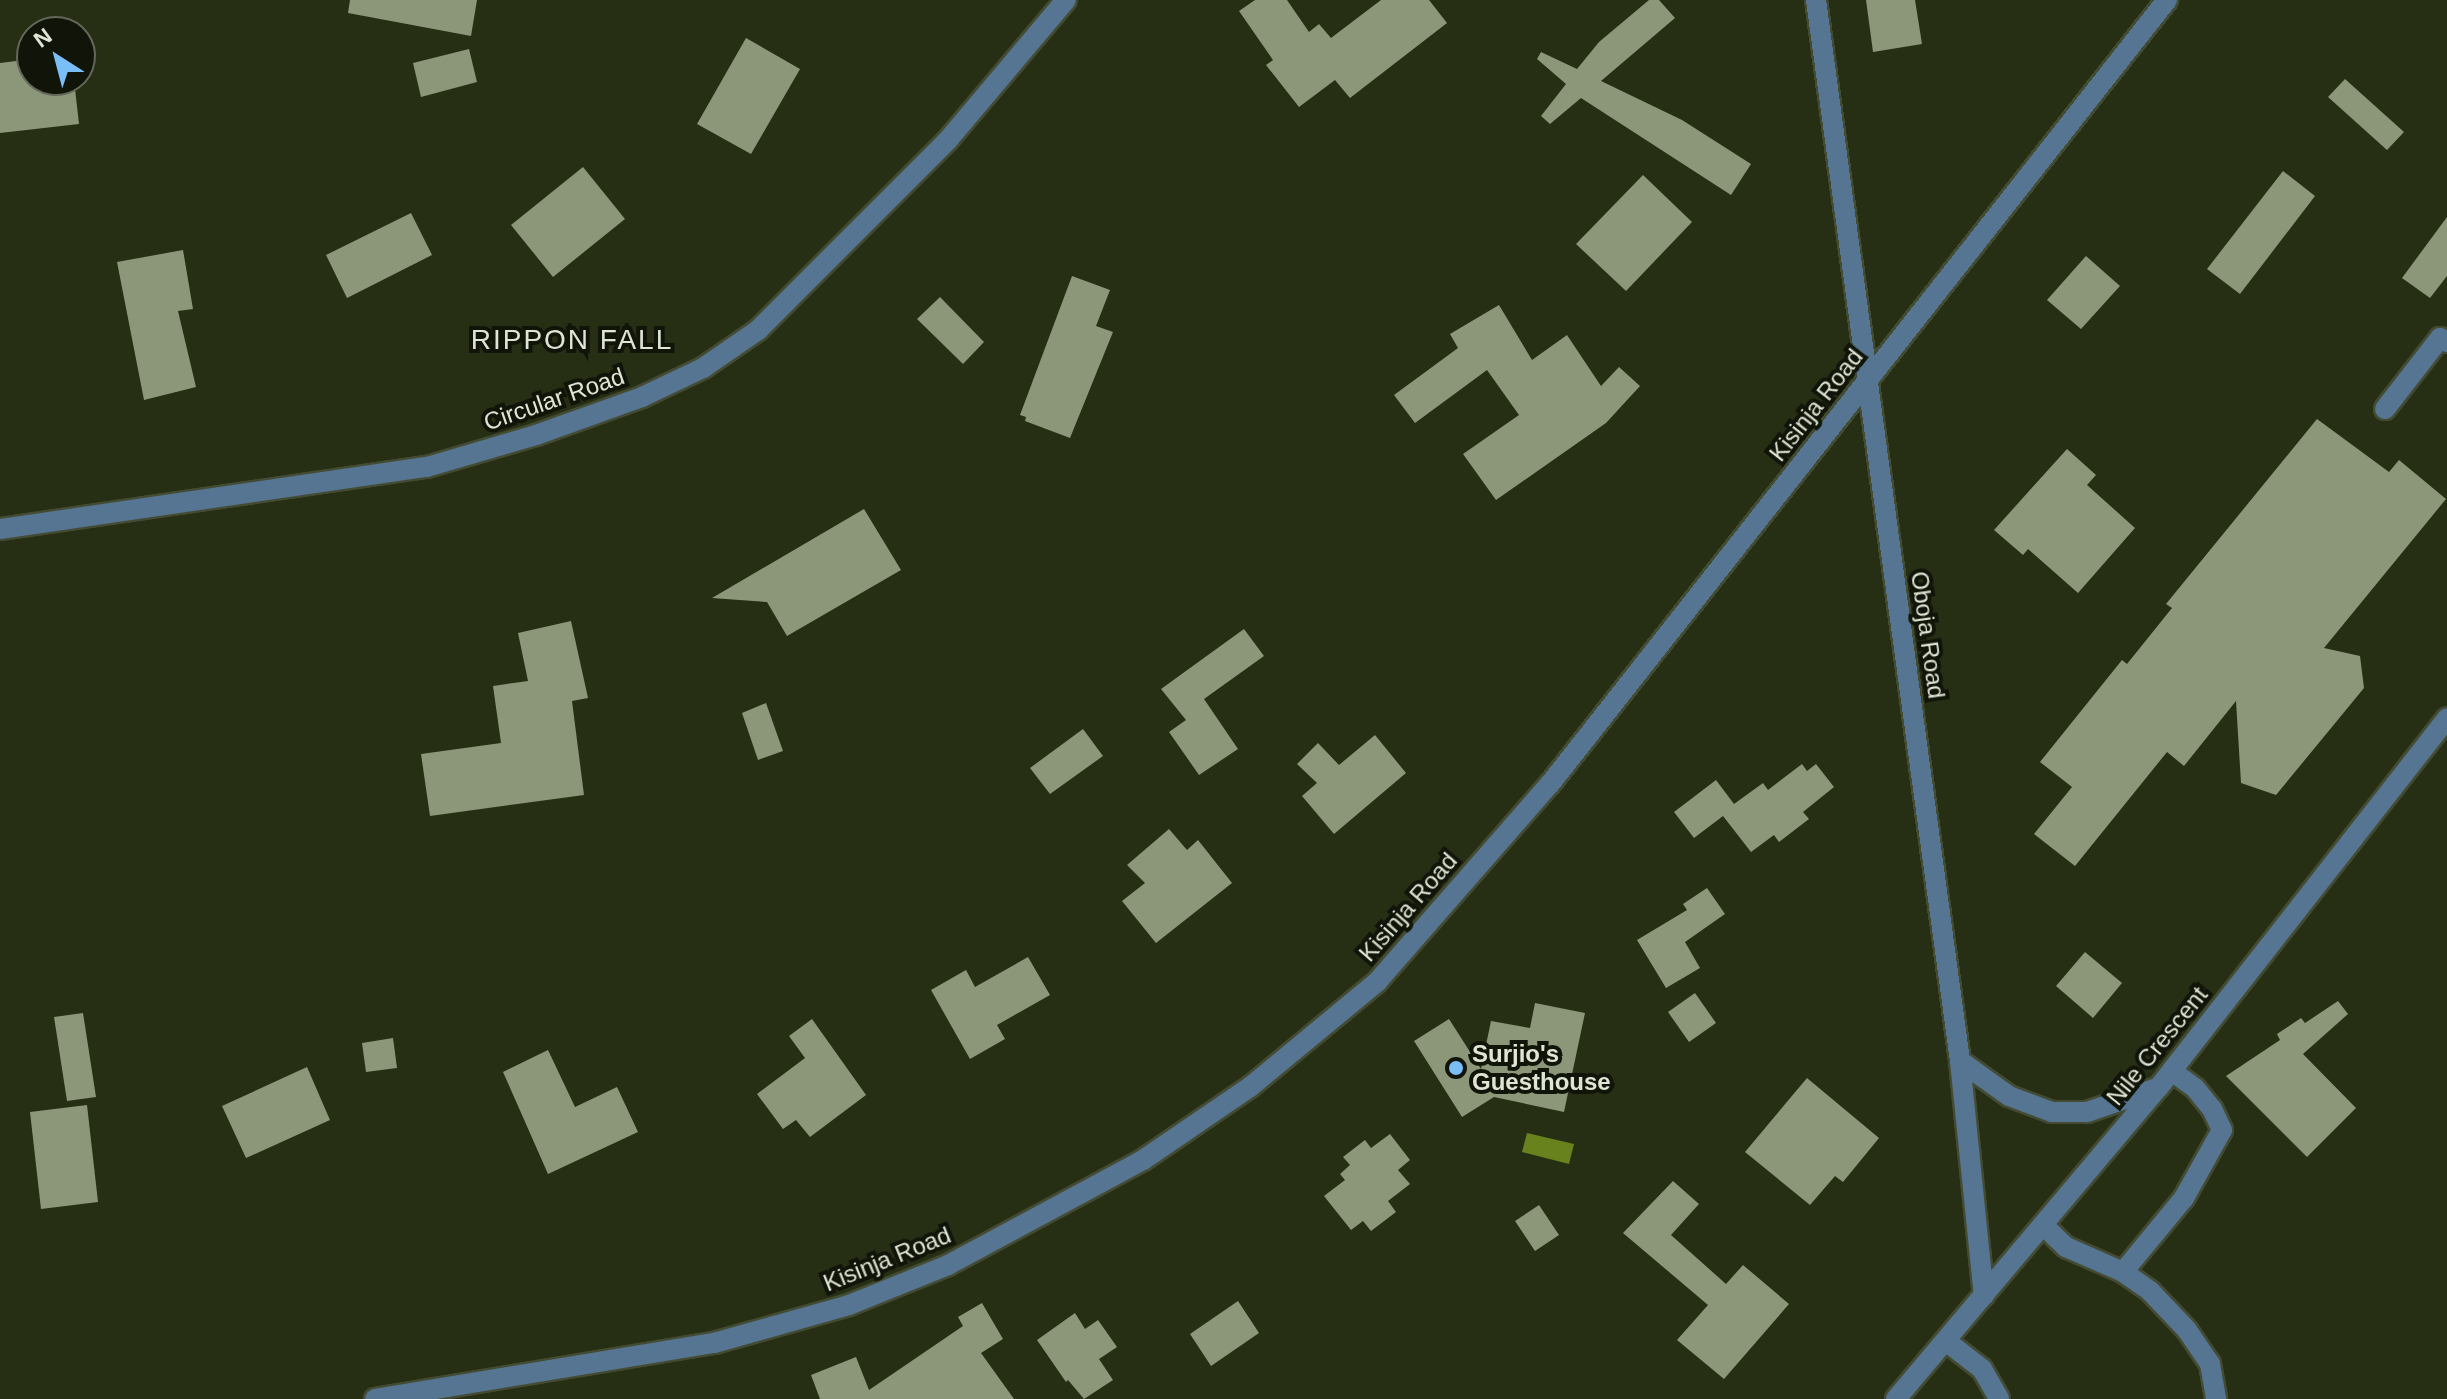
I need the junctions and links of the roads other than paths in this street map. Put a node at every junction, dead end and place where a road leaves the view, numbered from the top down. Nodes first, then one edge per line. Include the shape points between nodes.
1 (1066, 0) edge
2 (1816, 0) edge
3 (2167, 0) edge
4 (2447, 342) edge
5 (1867, 383) junction
6 (2385, 409) dead end
7 (0, 529) edge
8 (2447, 718) edge
9 (1960, 1061) junction
10 (2166, 1079) junction
11 (2043, 1225) junction
12 (2123, 1272) junction
13 (1984, 1296) junction
14 (1946, 1341) junction
15 (375, 1399) edge
16 (1896, 1399) edge
17 (1999, 1399) edge
18 (2216, 1399) edge

1 - 7 street, Circular Road via 937,151 758,330 703,368 629,402 427,467
2 - 5 street, Oboja Road
3 - 5 street, Kisinja Road
4 - 6 street via 2440,338
5 - 9 street, Oboja Road
5 - 15 street, Kisinja Road via 1550,784 1377,982 1250,1087 1143,1160 948,1265 849,1305 714,1343
8 - 10 street, Nile Crescent
9 - 10 street via 2009,1096 2052,1112 2087,1112
9 - 13 street, Oboja Road
10 - 11 street, Nile Crescent
10 - 12 street via 2195,1088 2222,1130 2184,1198
11 - 12 street via 2066,1247
11 - 13 street, Nile Crescent
12 - 18 street via 2150,1291 2187,1330 2210,1364
13 - 14 street, Nile Crescent
14 - 16 street, Nile Crescent
14 - 17 street via 1982,1369

